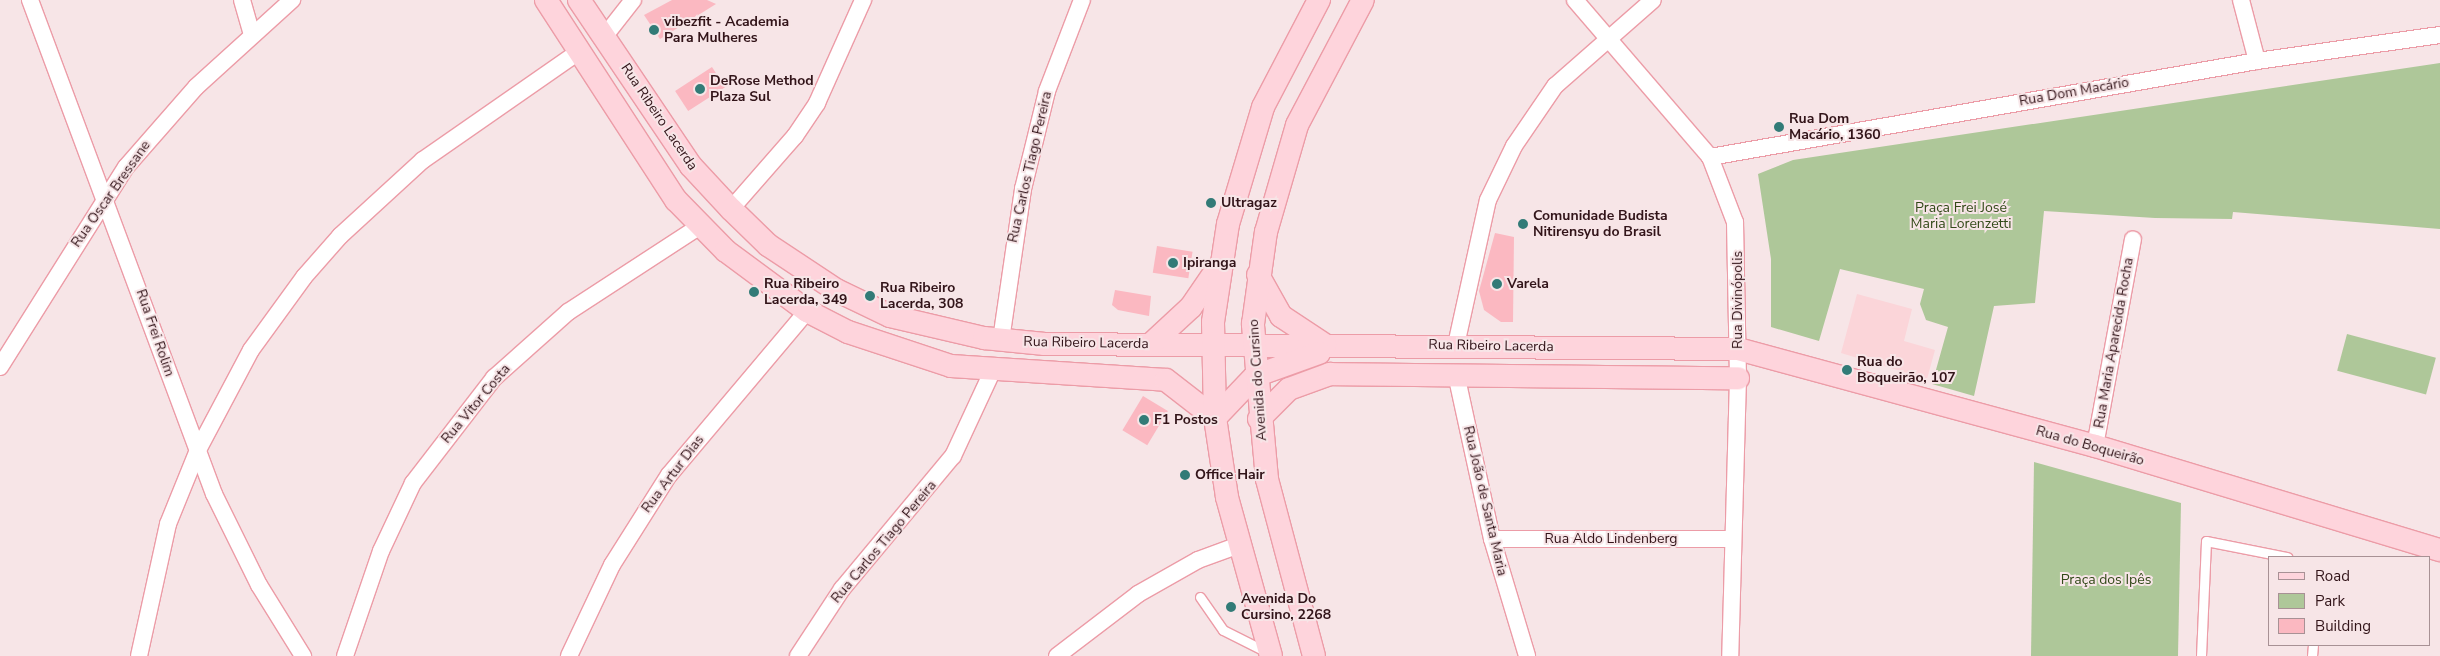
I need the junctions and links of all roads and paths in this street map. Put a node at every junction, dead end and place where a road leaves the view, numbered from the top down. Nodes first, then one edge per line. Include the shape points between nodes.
1 (30, 0) edge
2 (242, 0) edge
3 (292, 0) edge
4 (546, 0) edge
5 (579, 0) edge
6 (633, 0) edge
7 (863, 0) edge
8 (1082, 0) edge
9 (1319, 0) edge
10 (1363, 0) edge
11 (1575, 0) edge
12 (1653, 0) edge
13 (2241, 0) edge
14 (252, 34) junction
15 (2440, 35) edge
16 (1608, 36) junction
17 (604, 37) junction
18 (580, 51) junction
19 (2257, 61) junction
20 (1710, 157) junction
21 (105, 198) junction
22 (731, 209) junction
23 (700, 226) junction
24 (2133, 239) dead end
25 (1219, 266) junction
26 (1258, 274) junction
27 (807, 311) junction
28 (1001, 340) junction
29 (1151, 344) junction
30 (1212, 344) junction
31 (1254, 345) junction
32 (1456, 345) junction
33 (1333, 347) junction
34 (1738, 349) junction
35 (0, 368) edge
36 (992, 372) junction
37 (1456, 374) junction
38 (1255, 376) junction
39 (1738, 378) junction
40 (1215, 418) junction
41 (1258, 419) junction
42 (2095, 446) junction
43 (198, 450) junction
44 (1492, 539) junction
45 (1731, 539) junction
46 (1239, 545) junction
47 (2440, 550) edge
48 (2282, 556) edge
49 (1200, 597) dead end
50 (1270, 654) edge
51 (139, 656) edge
52 (303, 656) edge
53 (344, 656) edge
54 (569, 656) edge
55 (798, 656) edge
56 (1057, 656) edge
57 (1314, 656) edge
58 (1527, 656) edge
59 (1730, 656) edge
60 (2201, 656) edge

1 - 21 street, Rua Frei Rolim
2 - 14 street
3 - 14 street, Rua Oscar Bressane
4 - 18 street
5 - 17 street, Rua Ribeiro Lacerda
6 - 17 street
7 - 22 street via 817,103 795,136
8 - 28 street, Rua Carlos Tiago Pereira via 1047,91 1025,180 1006,281
9 - 25 street via 1263,107
10 - 26 street, Avenida do Cursino via 1296,125
11 - 16 street, Rua Divinópolis
12 - 16 street
13 - 19 street
14 - 21 street, Rua Oscar Bressane via 160,127
15 - 19 street, Rua Dom Macário
16 - 20 street, Rua Divinópolis
16 - 32 street via 1555,86 1499,173 1488,200
17 - 22 street, Rua Ribeiro Lacerda via 691,166
18 - 23 street via 642,153
18 - 43 street via 423,160 340,236 251,350
19 - 20 street, Rua Dom Macário
20 - 34 street, Rua Divinópolis via 1738,235
21 - 35 street, Rua Oscar Bressane
21 - 43 street, Rua Frei Rolim
22 - 28 street, Rua Ribeiro Lacerda via 768,245 836,290 890,316
23 - 27 street via 726,252
23 - 53 street, Rua Vitor Costa via 568,312 494,378 413,483 381,551
24 - 42 street, Rua Maria Aparecida Rocha
25 - 29 street via 1191,307
25 - 30 street
26 - 31 street, Avenida do Cursino
26 - 33 street via 1281,316
27 - 36 street via 848,332 924,359
27 - 54 street, Rua Artur Dias via 669,475 612,565
28 - 29 street, Rua Ribeiro Lacerda
29 - 30 street, Rua Ribeiro Lacerda
30 - 31 street, Rua Ribeiro Lacerda
30 - 40 street
31 - 33 street, Rua Ribeiro Lacerda
31 - 38 street, Avenida do Cursino
32 - 33 street, Rua Ribeiro Lacerda
32 - 34 street, Rua Ribeiro Lacerda
33 - 38 street
34 - 39 street, Rua Divinópolis
34 - 42 street, Rua do Boqueirão
36 - 40 street via 1151,377 1186,391
36 - 55 street, Rua Carlos Tiago Pereira via 953,456 847,582
37 - 39 street, Rua Ribeiro Lacerda
37 - 41 street, Rua Ribeiro Lacerda via 1330,374 1289,389
37 - 44 street, Rua João de Santa Maria
38 - 40 street
38 - 41 street, Avenida do Cursino
39 - 45 street, Rua Divinópolis
40 - 46 street
41 - 57 street, Avenida do Cursino via 1282,546
42 - 47 street, Rua do Boqueirão
43 - 51 street via 168,524
43 - 52 street, Rua Frei Rolim via 239,548
44 - 45 street, Rua Aldo Lindenberg
44 - 58 street, Rua João de Santa Maria
45 - 59 street, Rua Divinópolis
46 - 50 street
46 - 56 street via 1198,560 1138,594
48 - 60 lane via 2206,542
49 - 50 lane via 1227,633

